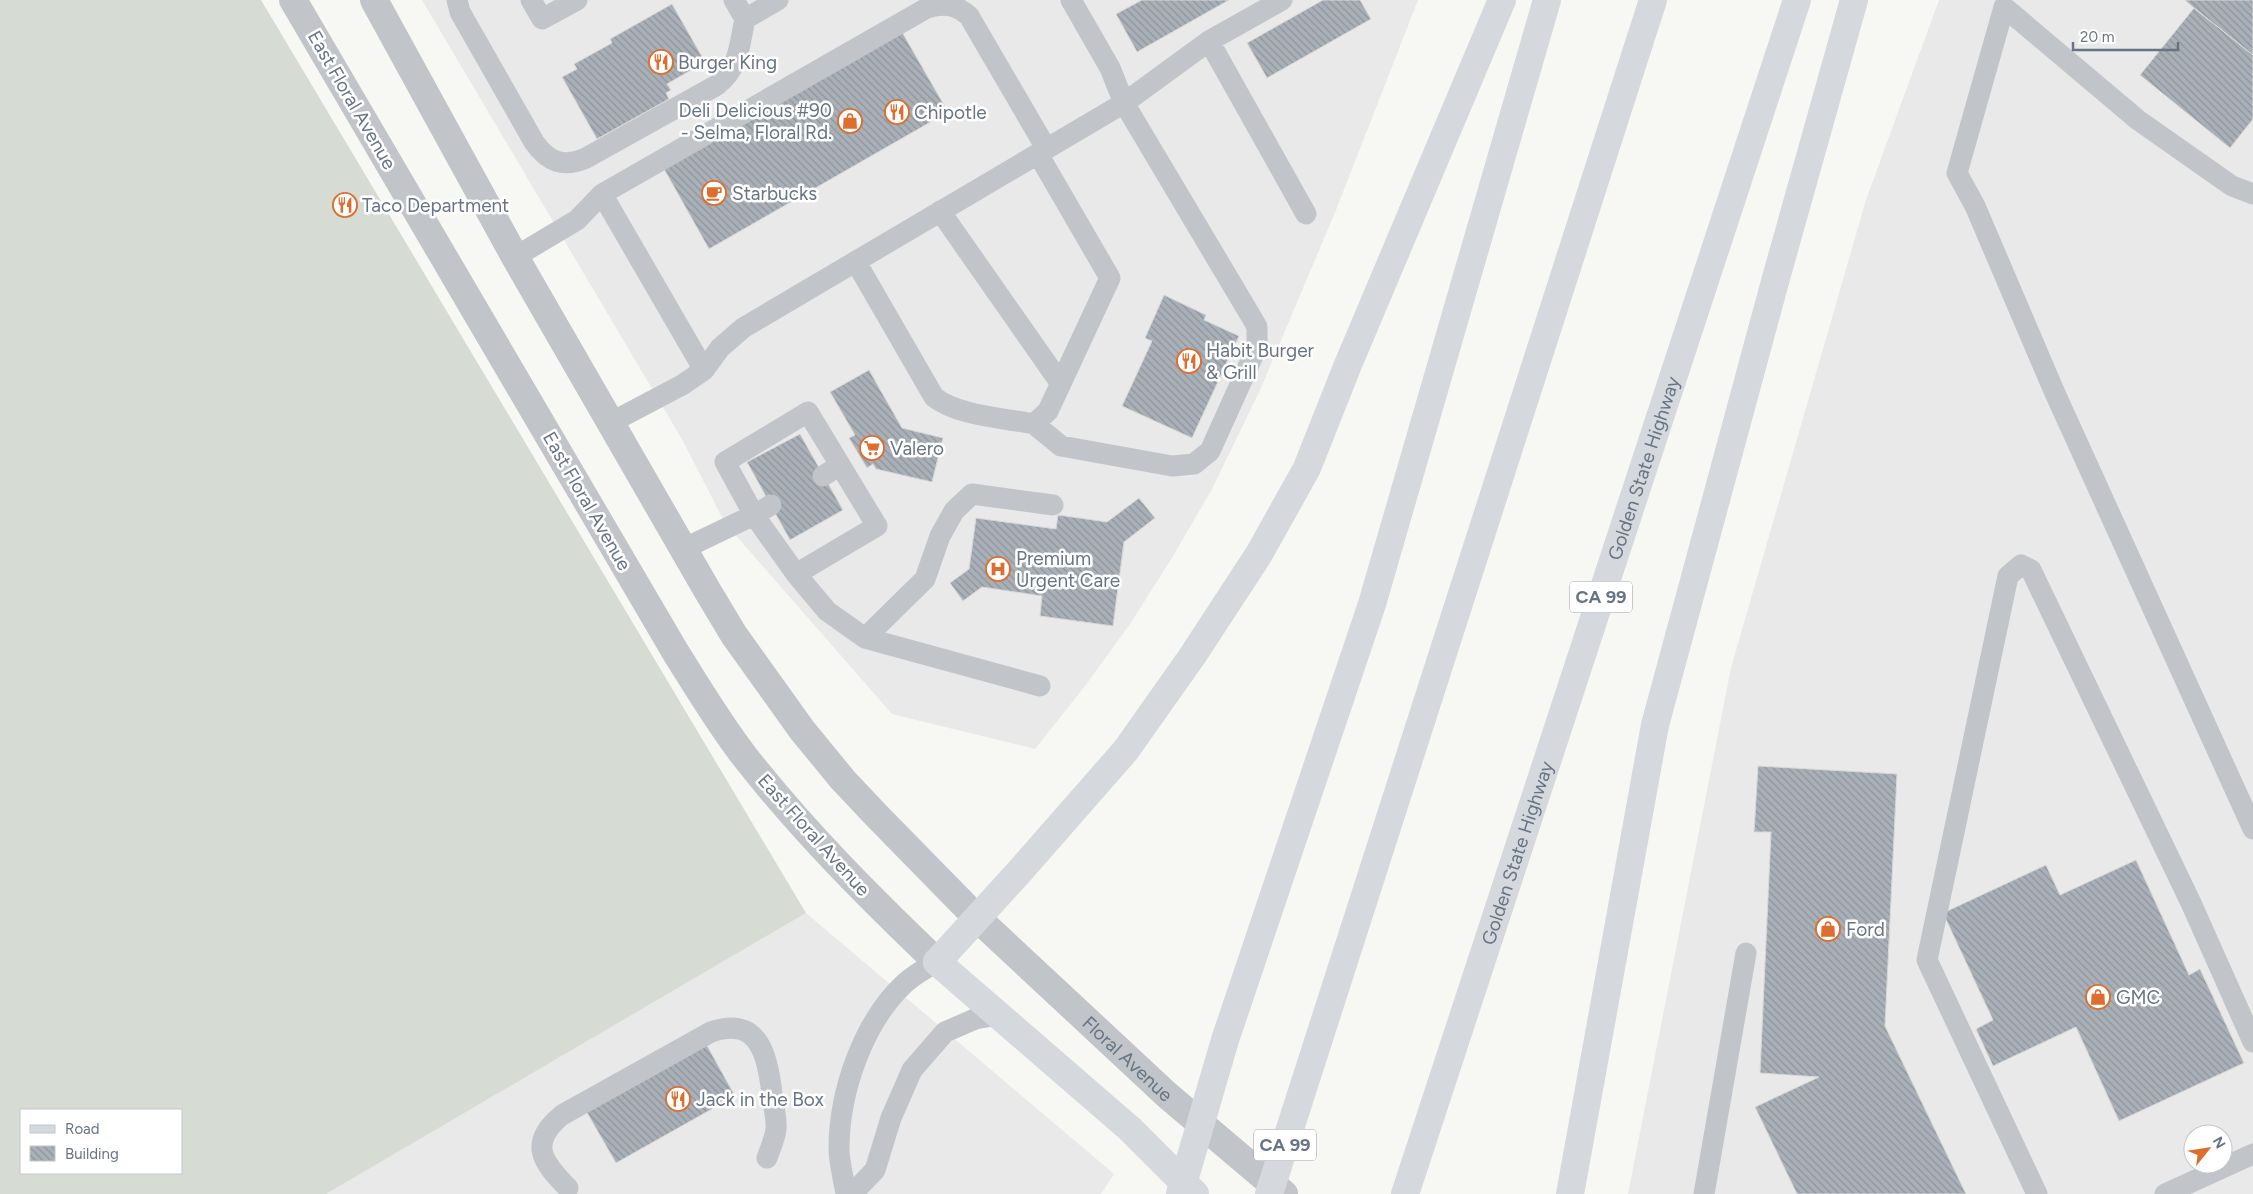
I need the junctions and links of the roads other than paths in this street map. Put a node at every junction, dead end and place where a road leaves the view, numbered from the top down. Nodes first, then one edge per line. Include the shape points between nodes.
1 (293, 0) edge
2 (374, 0) edge
3 (457, 0) edge
4 (531, 0) edge
5 (577, 0) edge
6 (734, 0) edge
7 (778, 0) edge
8 (1071, 0) edge
9 (1282, 0) edge
10 (1502, 0) edge
11 (1547, 0) edge
12 (1653, 0) edge
13 (1797, 0) edge
14 (1854, 0) edge
15 (2005, 4) edge
16 (745, 19) junction
17 (1209, 42) junction
18 (1124, 103) junction
19 (1042, 151) junction
20 (602, 194) junction
21 (2253, 194) edge
22 (940, 211) junction
23 (1306, 214) dead end
24 (515, 256) junction
25 (856, 262) junction
26 (704, 370) junction
27 (1061, 384) junction
28 (610, 423) junction
29 (1034, 424) junction
30 (1053, 505) dead end
31 (762, 510) junction
32 (683, 549) junction
33 (796, 574) junction
34 (866, 638) junction
35 (1040, 686) dead end
36 (2253, 829) edge
37 (976, 917) junction
38 (1746, 953) dead end
39 (937, 962) junction
40 (998, 1015) junction
41 (2253, 1042) edge
42 (2253, 1154) edge
43 (767, 1158) dead end
44 (568, 1188) dead end
45 (846, 1194) edge
46 (852, 1194) edge
47 (1180, 1194) edge
48 (1195, 1194) edge
49 (1269, 1194) edge
50 (1284, 1194) edge
51 (1405, 1194) edge
52 (1570, 1194) edge
53 (1704, 1194) edge
54 (2037, 1194) edge
55 (2166, 1194) edge

1 - 39 street, East Floral Avenue via 714,713 744,756 823,848
2 - 24 street
3 - 16 lane via 460,12 534,142 541,152 558,163 569,164 586,158 729,76 734,68
4 - 5 lane via 542,19
6 - 16 lane
7 - 16 lane
8 - 18 lane via 1110,68
9 - 17 lane
10 - 37 main road via 1307,468 1259,554 1126,750
11 - 47 main road via 1372,604 1225,1040
12 - 49 main road, CA 99
13 - 51 main road, Golden State Highway / CA 99
14 - 52 main road via 1654,725
15 - 21 lane via 2138,120 2232,186
15 - 36 lane via 1957,173 1975,206 2054,391
17 - 18 lane
17 - 23 lane
18 - 19 lane
18 - 29 lane via 1244,304 1257,328 1257,347 1210,451 1194,464 1172,466 1061,446
19 - 20 lane via 968,16 953,6 936,5
19 - 22 lane
19 - 27 lane via 1110,278
20 - 24 lane via 577,220
20 - 26 lane
22 - 25 lane
22 - 27 lane
24 - 28 street
25 - 26 lane via 743,328 720,348
25 - 29 lane via 934,397 944,405 958,409
26 - 28 lane
27 - 29 lane via 1048,411
28 - 32 street
30 - 34 lane via 972,494 954,511 940,536 925,578
31 - 32 lane
31 - 33 lane
31 - 33 lane via 725,462 808,412 831,470 877,526
32 - 37 street via 734,635 802,730 842,780
33 - 34 lane via 827,611
34 - 35 lane
37 - 39 main road
37 - 50 street, Floral Avenue via 1167,1095
38 - 53 lane
39 - 40 main road
39 - 45 lane via 894,994 878,1014 863,1042 849,1083 840,1141
40 - 46 lane via 975,1019 945,1032 912,1070 874,1170
40 - 48 main road via 1130,1129
41 - 54 lane via 2191,903 2031,570 2021,565 2008,576 1927,960
42 - 55 lane
43 - 44 lane via 776,1128 764,1051 750,1034 720,1028 570,1110 551,1124 542,1142 544,1160

